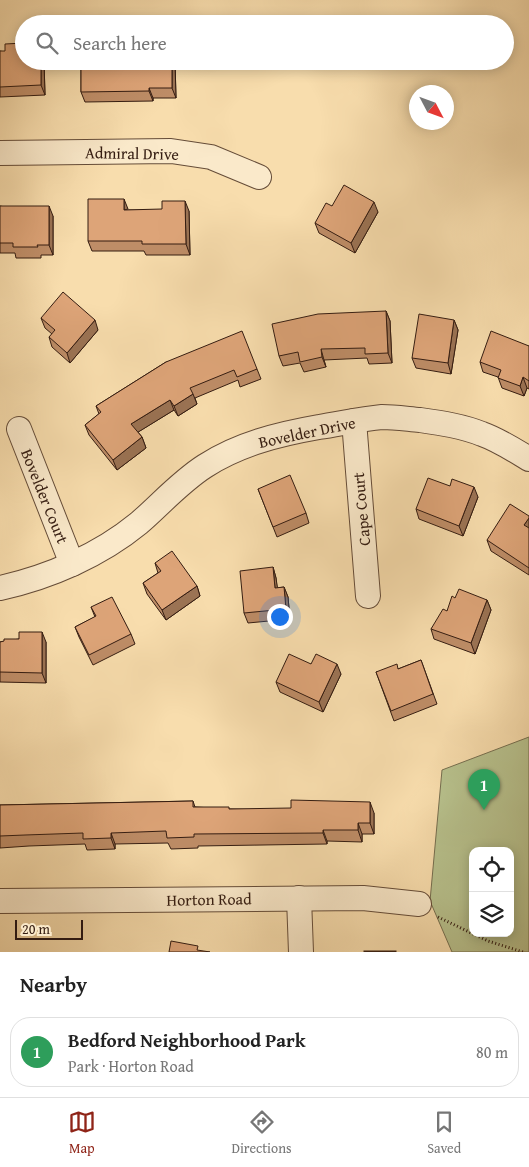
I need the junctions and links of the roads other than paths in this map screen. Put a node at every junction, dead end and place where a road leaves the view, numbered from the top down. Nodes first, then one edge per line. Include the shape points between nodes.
1 (0, 153) edge
2 (259, 177) dead end
3 (354, 421) junction
4 (18, 429) dead end
5 (529, 459) edge
6 (72, 564) junction
7 (0, 588) edge
8 (368, 596) dead end
9 (299, 898) junction
10 (0, 902) edge
11 (419, 904) road end
12 (301, 952) edge

1 - 2 street, Admiral Drive via 170,151 211,157
3 - 5 street, Bovelder Drive via 383,417 451,425 483,434
3 - 6 street, Bovelder Drive via 290,432 228,453 198,472 115,542
3 - 8 street, Cape Court
4 - 6 street, Bovelder Court
6 - 7 street, Bovelder Drive
9 - 10 street, Horton Road
9 - 11 street, Horton Road via 363,898
9 - 12 street

